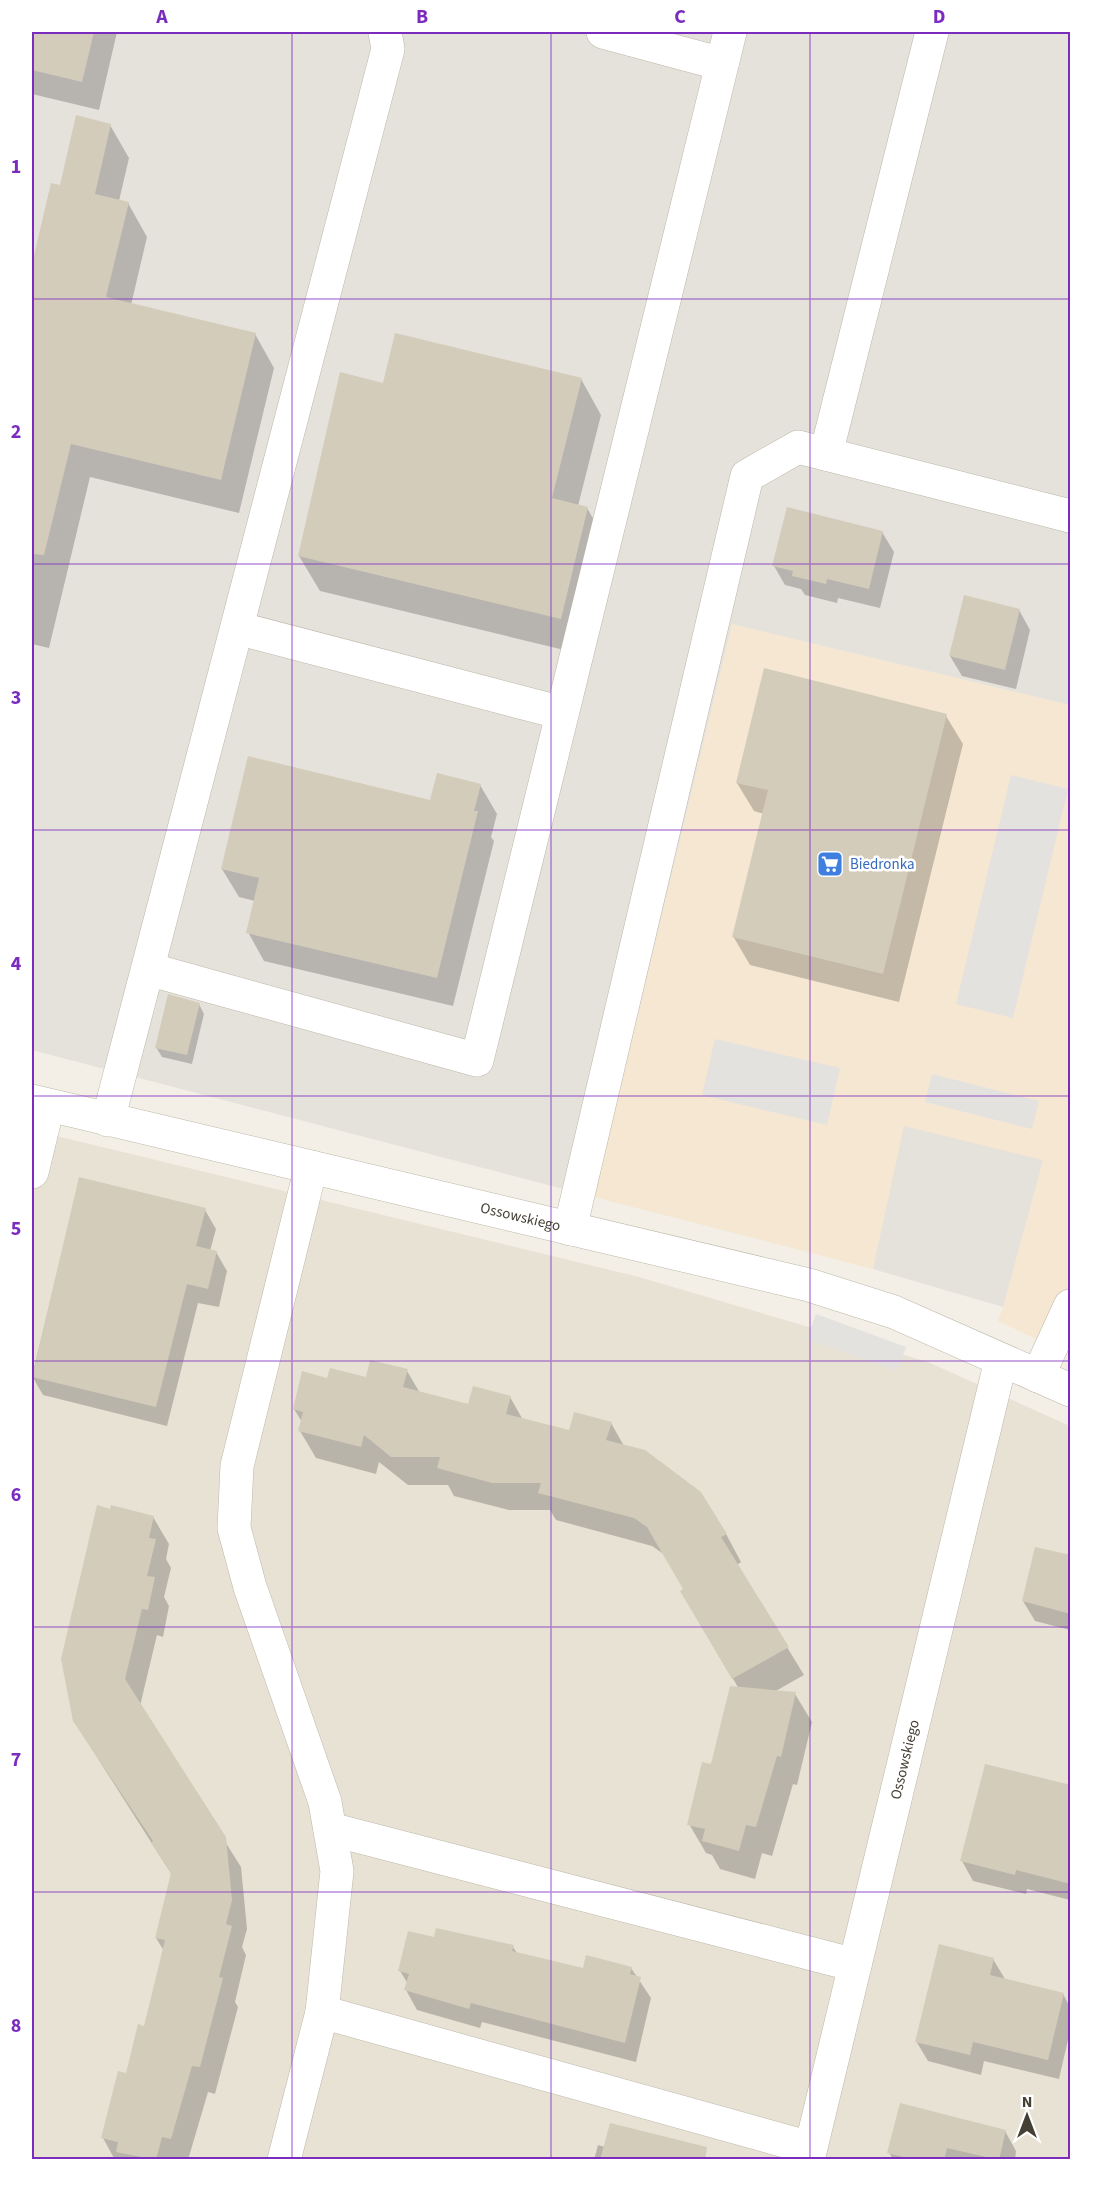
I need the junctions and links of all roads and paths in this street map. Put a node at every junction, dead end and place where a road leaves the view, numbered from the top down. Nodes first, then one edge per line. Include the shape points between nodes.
1 (385, 32) edge
2 (603, 32) edge
3 (730, 32) edge
4 (932, 32) edge
5 (722, 64) junction
6 (826, 454) junction
7 (1071, 516) edge
8 (237, 628) junction
9 (562, 713) junction
10 (148, 969) junction
11 (40, 1104) edge
12 (108, 1120) junction
13 (311, 1167) junction
14 (32, 1172) edge
15 (570, 1228) junction
16 (1071, 1306) edge
17 (1001, 1360) junction
18 (1038, 1376) junction
19 (1071, 1390) edge
20 (330, 1829) junction
21 (855, 1965) junction
22 (322, 2012) junction
23 (809, 2154) edge
24 (284, 2160) edge

1 - 8 street via 388,50
2 - 5 street
3 - 5 street
4 - 6 street
5 - 9 street
6 - 7 street
6 - 15 street via 798,447 747,476
8 - 9 street
8 - 10 street
9 - 10 street via 477,1060
10 - 12 street
11 - 12 street, Ossowskiego
11 - 14 street
12 - 13 street, Ossowskiego
13 - 15 street, Ossowskiego
13 - 20 street via 237,1466 234,1528 250,1587 325,1802
15 - 17 street, Ossowskiego via 809,1285 894,1312
16 - 18 street
17 - 18 street, Ossowskiego
17 - 21 street, Ossowskiego
18 - 19 street, Ossowskiego
20 - 21 street
20 - 22 street via 338,1871
21 - 23 street, Ossowskiego
22 - 23 street
22 - 24 street

